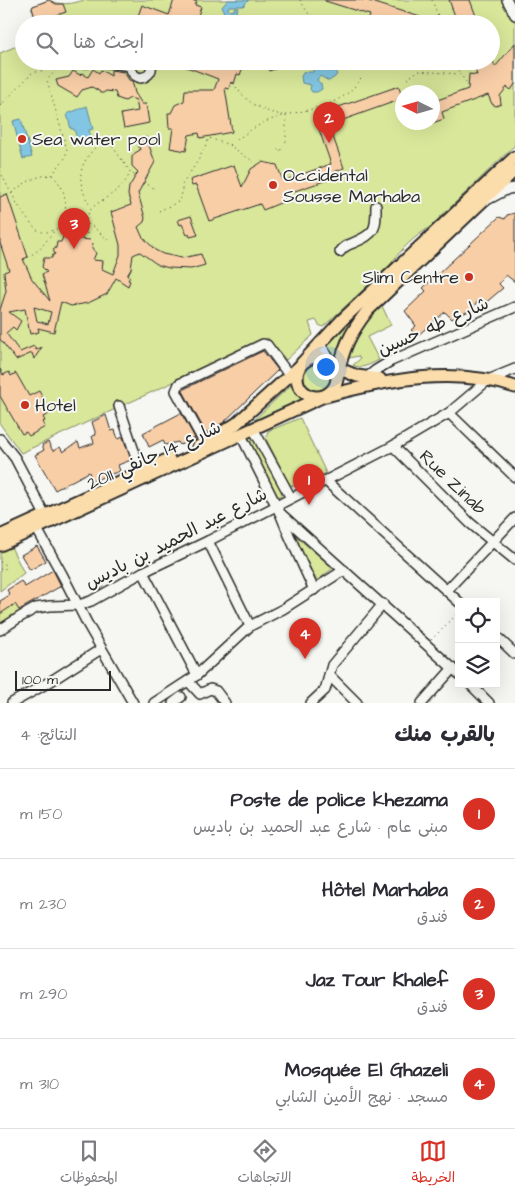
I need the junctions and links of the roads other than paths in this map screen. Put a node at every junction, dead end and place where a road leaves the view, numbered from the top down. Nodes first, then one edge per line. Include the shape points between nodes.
1 (508, 0) edge
2 (515, 15) edge
3 (132, 70) edge
4 (151, 70) edge
5 (515, 157) edge
6 (515, 170) edge
7 (515, 188) edge
8 (480, 204) junction
9 (376, 206) dead end
10 (340, 252) dead end
11 (515, 308) edge
12 (319, 343) junction
13 (301, 365) junction
14 (515, 369) edge
15 (336, 370) junction
16 (290, 375) junction
17 (488, 380) junction
18 (363, 382) junction
19 (515, 387) edge
20 (324, 397) junction
21 (119, 406) dead end
22 (449, 413) junction
23 (254, 430) junction
24 (242, 435) junction
25 (0, 439) edge
26 (205, 444) junction
27 (393, 446) junction
28 (141, 472) junction
29 (515, 477) edge
30 (326, 481) junction
31 (291, 498) junction
32 (278, 509) junction
33 (44, 516) junction
34 (515, 518) edge
35 (37, 528) junction
36 (0, 536) edge
37 (208, 541) junction
38 (494, 542) junction
39 (0, 545) edge
40 (515, 560) edge
41 (344, 570) junction
42 (143, 572) junction
43 (314, 590) junction
44 (447, 590) junction
45 (455, 598) edge
46 (383, 604) junction
47 (79, 606) junction
48 (250, 626) junction
49 (0, 630) edge
50 (500, 640) edge
51 (101, 649) junction
52 (515, 654) edge
53 (455, 670) edge
54 (455, 672) edge
55 (197, 675) junction
56 (329, 675) junction
57 (188, 681) junction
58 (474, 688) edge
59 (181, 697) dead end
60 (131, 702) edge
61 (12, 703) edge
62 (154, 703) edge
63 (173, 703) edge
64 (224, 703) edge
65 (311, 703) edge
66 (357, 703) edge
67 (422, 703) edge
68 (489, 703) edge

1 - 2 street
3 - 4 street via 141,78
5 - 12 main road, شارع 14 جانفي 2011
6 - 8 main road
7 - 8 street
8 - 15 main road via 368,310 348,339
9 - 10 street via 373,232 367,238 343,247
11 - 18 street, شارع طه حسين via 380,367
12 - 13 main road, شارع 14 جانفي 2011
12 - 15 street
13 - 15 main road via 314,357 328,360
13 - 16 main road, شارع 14 جانفي 2011
13 - 20 main road via 298,386 308,396
14 - 17 street, شارع عبد الحميد بن باديس
15 - 18 main road
15 - 20 main road via 334,389
16 - 26 main road, شارع 14 جانفي 2011 via 242,419
16 - 26 street via 268,345 263,344 179,384 176,390
17 - 18 main road via 446,377
17 - 19 main road
17 - 22 street, شارع عبد الحميد بن باديس
18 - 20 main road, شارع 14 جانفي 2011
20 - 23 main road, شارع 14 جانفي 2011
21 - 28 street
22 - 27 street, شارع عبد الحميد بن باديس
22 - 29 street
23 - 24 main road, شارع 14 جانفي 2011
23 - 31 street
24 - 32 street
24 - 35 main road, شارع 14 جانفي 2011
25 - 33 street via 15,458
26 - 28 main road, شارع 14 جانفي 2011
27 - 30 street, شارع عبد الحميد بن باديس
27 - 38 street, Rue Zinab
28 - 33 main road, شارع 14 جانفي 2011
30 - 31 street, شارع عبد الحميد بن باديس
30 - 44 street
31 - 32 street, شارع عبد الحميد بن باديس
32 - 37 street, شارع عبد الحميد بن باديس
32 - 41 street
32 - 43 street
33 - 36 main road, شارع 14 جانفي 2011
34 - 38 street
35 - 39 main road, شارع 14 جانفي 2011
35 - 47 street
37 - 42 street, شارع عبد الحميد بن باديس
37 - 48 street
38 - 40 street, Rue Zinab
38 - 44 street
41 - 43 street
41 - 46 street
42 - 47 street, شارع عبد الحميد بن باديس
42 - 55 street
43 - 48 street
44 - 45 street
46 - 53 street
46 - 56 street via 332,665
47 - 49 street, شارع عبد الحميد بن باديس via 36,608
47 - 51 street
48 - 55 street
50 - 52 street
51 - 60 street
51 - 61 street
54 - 67 street
55 - 57 street
56 - 65 street via 326,690
56 - 66 street
57 - 62 street
57 - 64 street via 200,694 210,689 216,691
58 - 68 street
59 - 63 street

